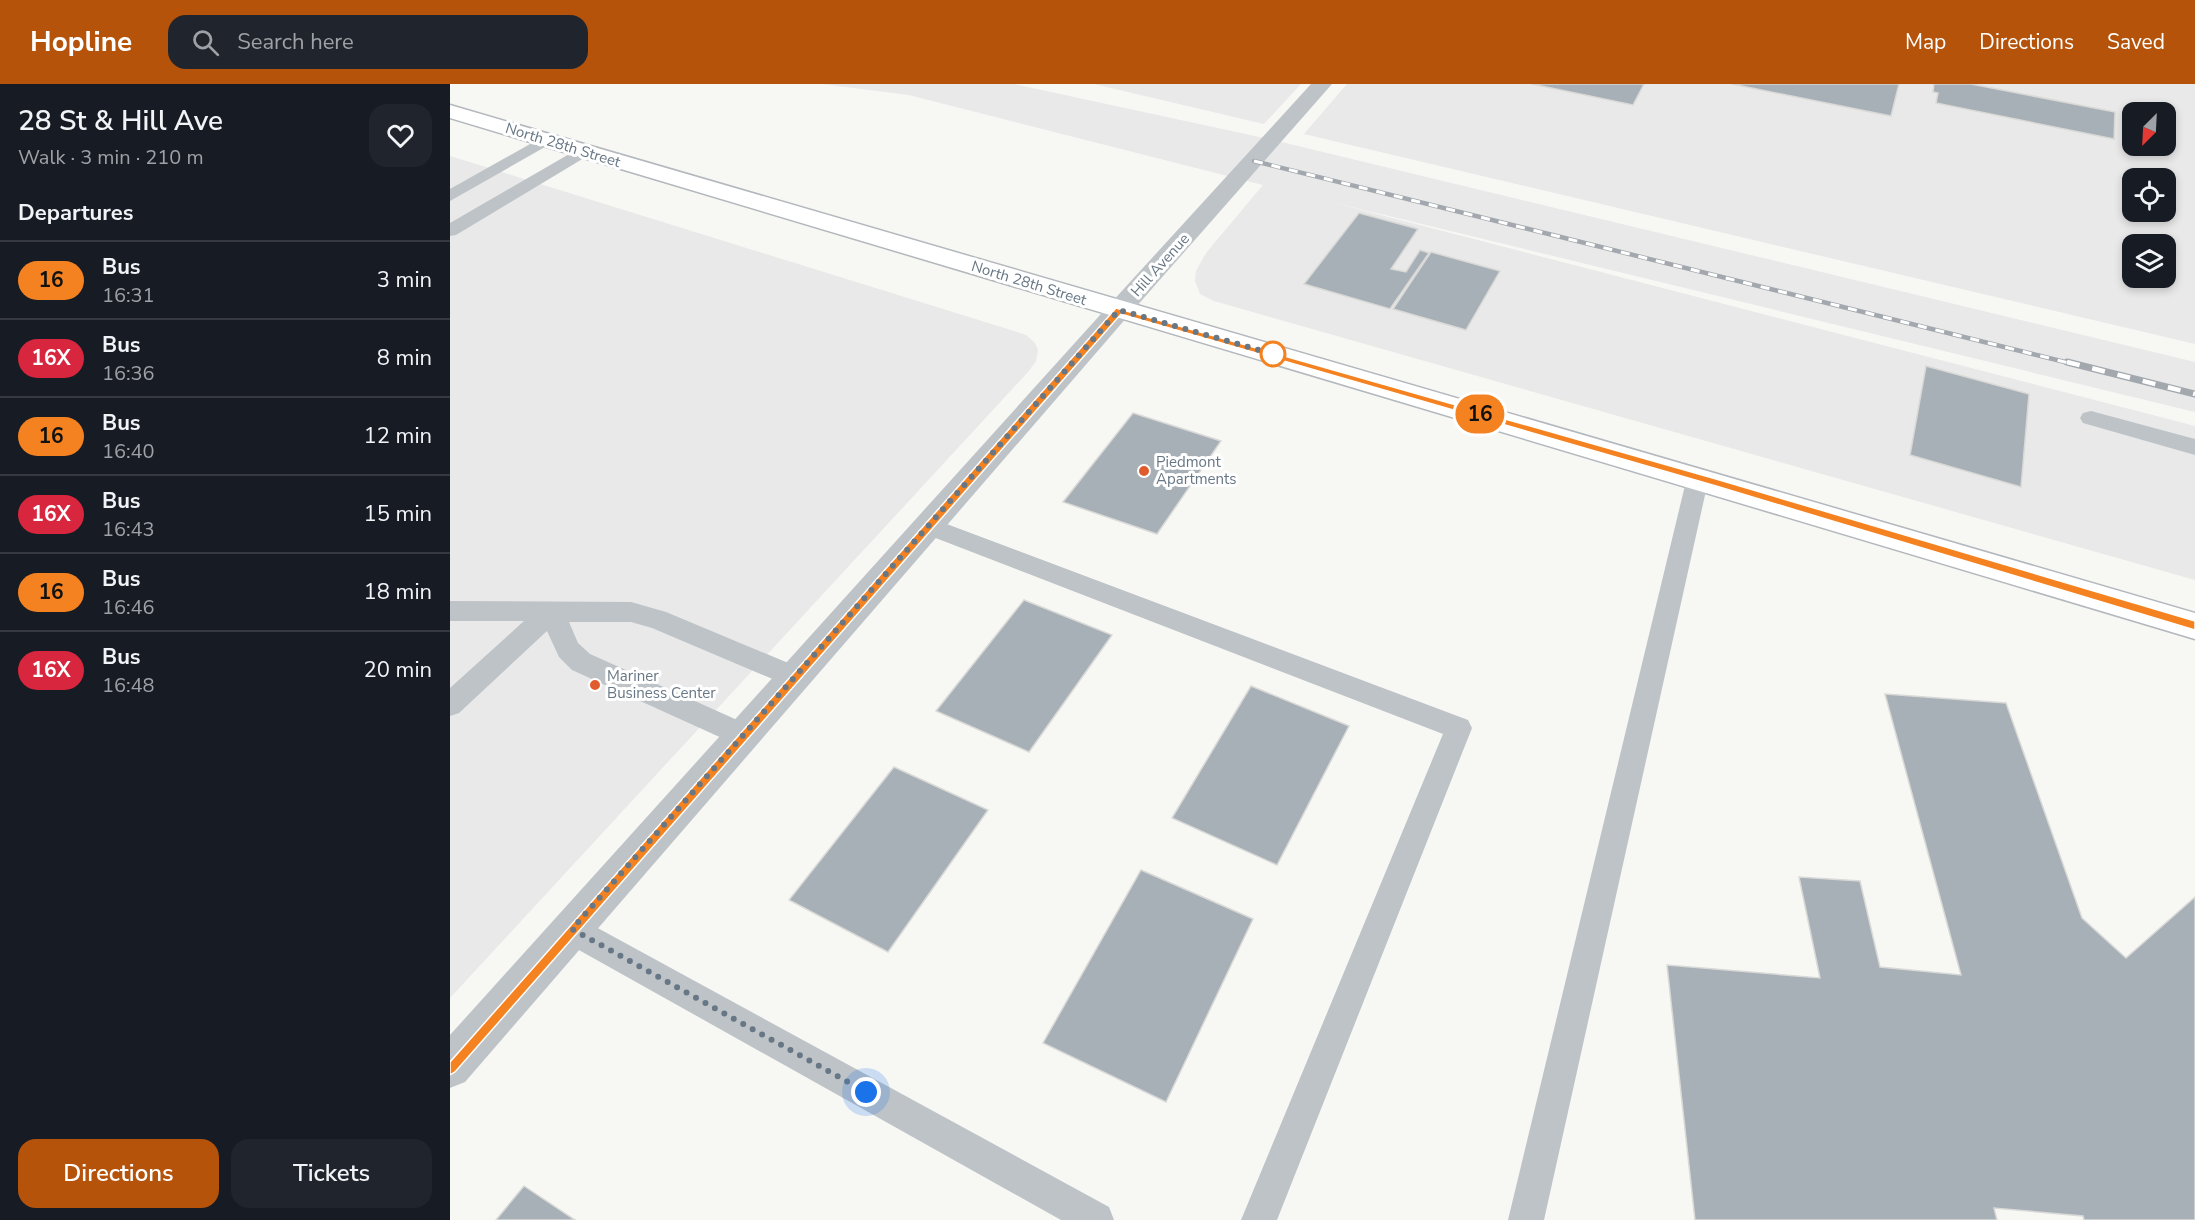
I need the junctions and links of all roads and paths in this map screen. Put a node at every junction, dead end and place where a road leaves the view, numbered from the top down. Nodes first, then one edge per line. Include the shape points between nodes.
1 (1322, 84) edge
2 (450, 111) edge
3 (546, 140) junction
4 (583, 151) junction
5 (450, 196) edge
6 (450, 231) edge
7 (1119, 310) junction
8 (2091, 418) dead end
9 (2195, 447) edge
10 (1698, 477) junction
11 (928, 526) junction
12 (450, 611) edge
13 (552, 611) junction
14 (2195, 626) edge
15 (796, 678) junction
16 (450, 705) edge
17 (745, 736) junction
18 (572, 929) junction
19 (450, 1067) edge
20 (1096, 1220) edge
21 (1259, 1220) edge
22 (1526, 1220) edge

1 - 7 street, Hill Avenue
2 - 3 main road, North 28th Street
3 - 4 main road, North 28th Street
3 - 5 lane
4 - 6 lane
4 - 7 main road, North 28th Street
7 - 10 main road, North 28th Street
7 - 11 street, Hill Avenue
8 - 9 lane
10 - 14 main road, North 28th Street
10 - 22 lane
11 - 15 street, Hill Avenue
11 - 21 lane via 1459,728
12 - 13 lane
13 - 15 lane via 616,610 642,614
13 - 16 lane
13 - 17 lane via 568,650 581,662
15 - 17 street, Hill Avenue
17 - 18 street, Hill Avenue
18 - 19 street, Hill Avenue
18 - 20 lane

